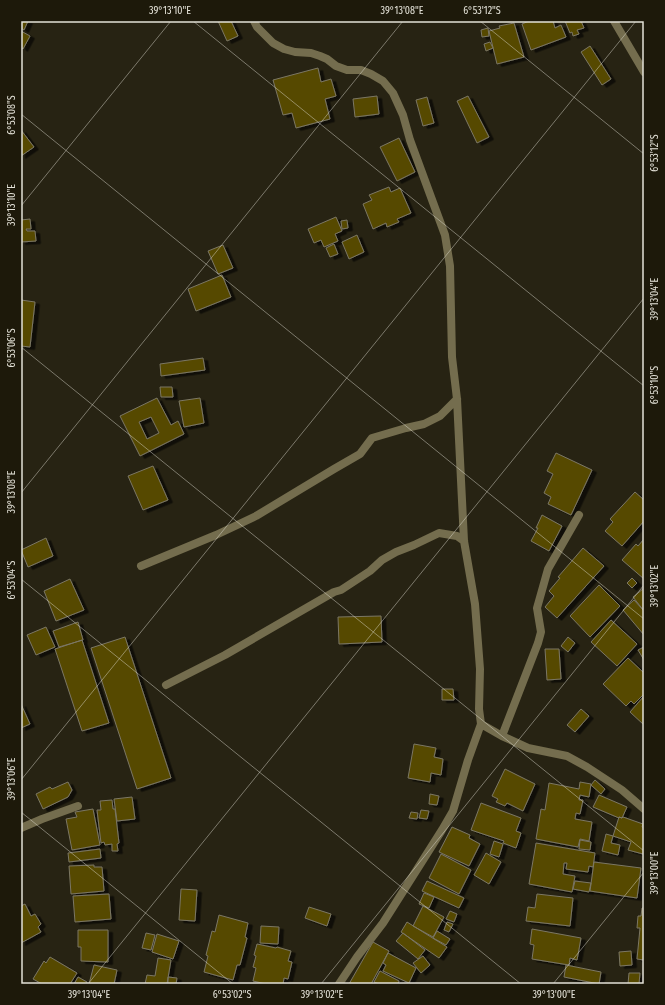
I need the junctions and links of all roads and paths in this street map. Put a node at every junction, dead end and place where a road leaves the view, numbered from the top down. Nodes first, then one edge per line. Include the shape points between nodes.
1 (254, 21) edge
2 (614, 21) edge
3 (644, 72) edge
4 (457, 399) junction
5 (579, 515) dead end
6 (464, 541) junction
7 (141, 566) dead end
8 (166, 685) dead end
9 (481, 724) junction
10 (502, 736) junction
11 (78, 806) dead end
12 (644, 808) edge
13 (21, 828) edge
14 (340, 984) edge

1 - 4 street via 273,43 284,49 320,56 347,70 361,70 371,74 383,81 393,93 445,235 450,266 452,357
2 - 3 street
4 - 6 street
4 - 7 street via 440,416 424,424 372,438 360,454 256,516
5 - 10 street via 548,569 537,608 541,632 538,643
6 - 8 street via 457,536 439,533 396,552 342,590 334,592 225,655
6 - 9 street via 475,604
9 - 10 street
9 - 14 street via 452,811 442,830 383,923
10 - 12 street via 528,748 567,756 622,790
11 - 13 street

